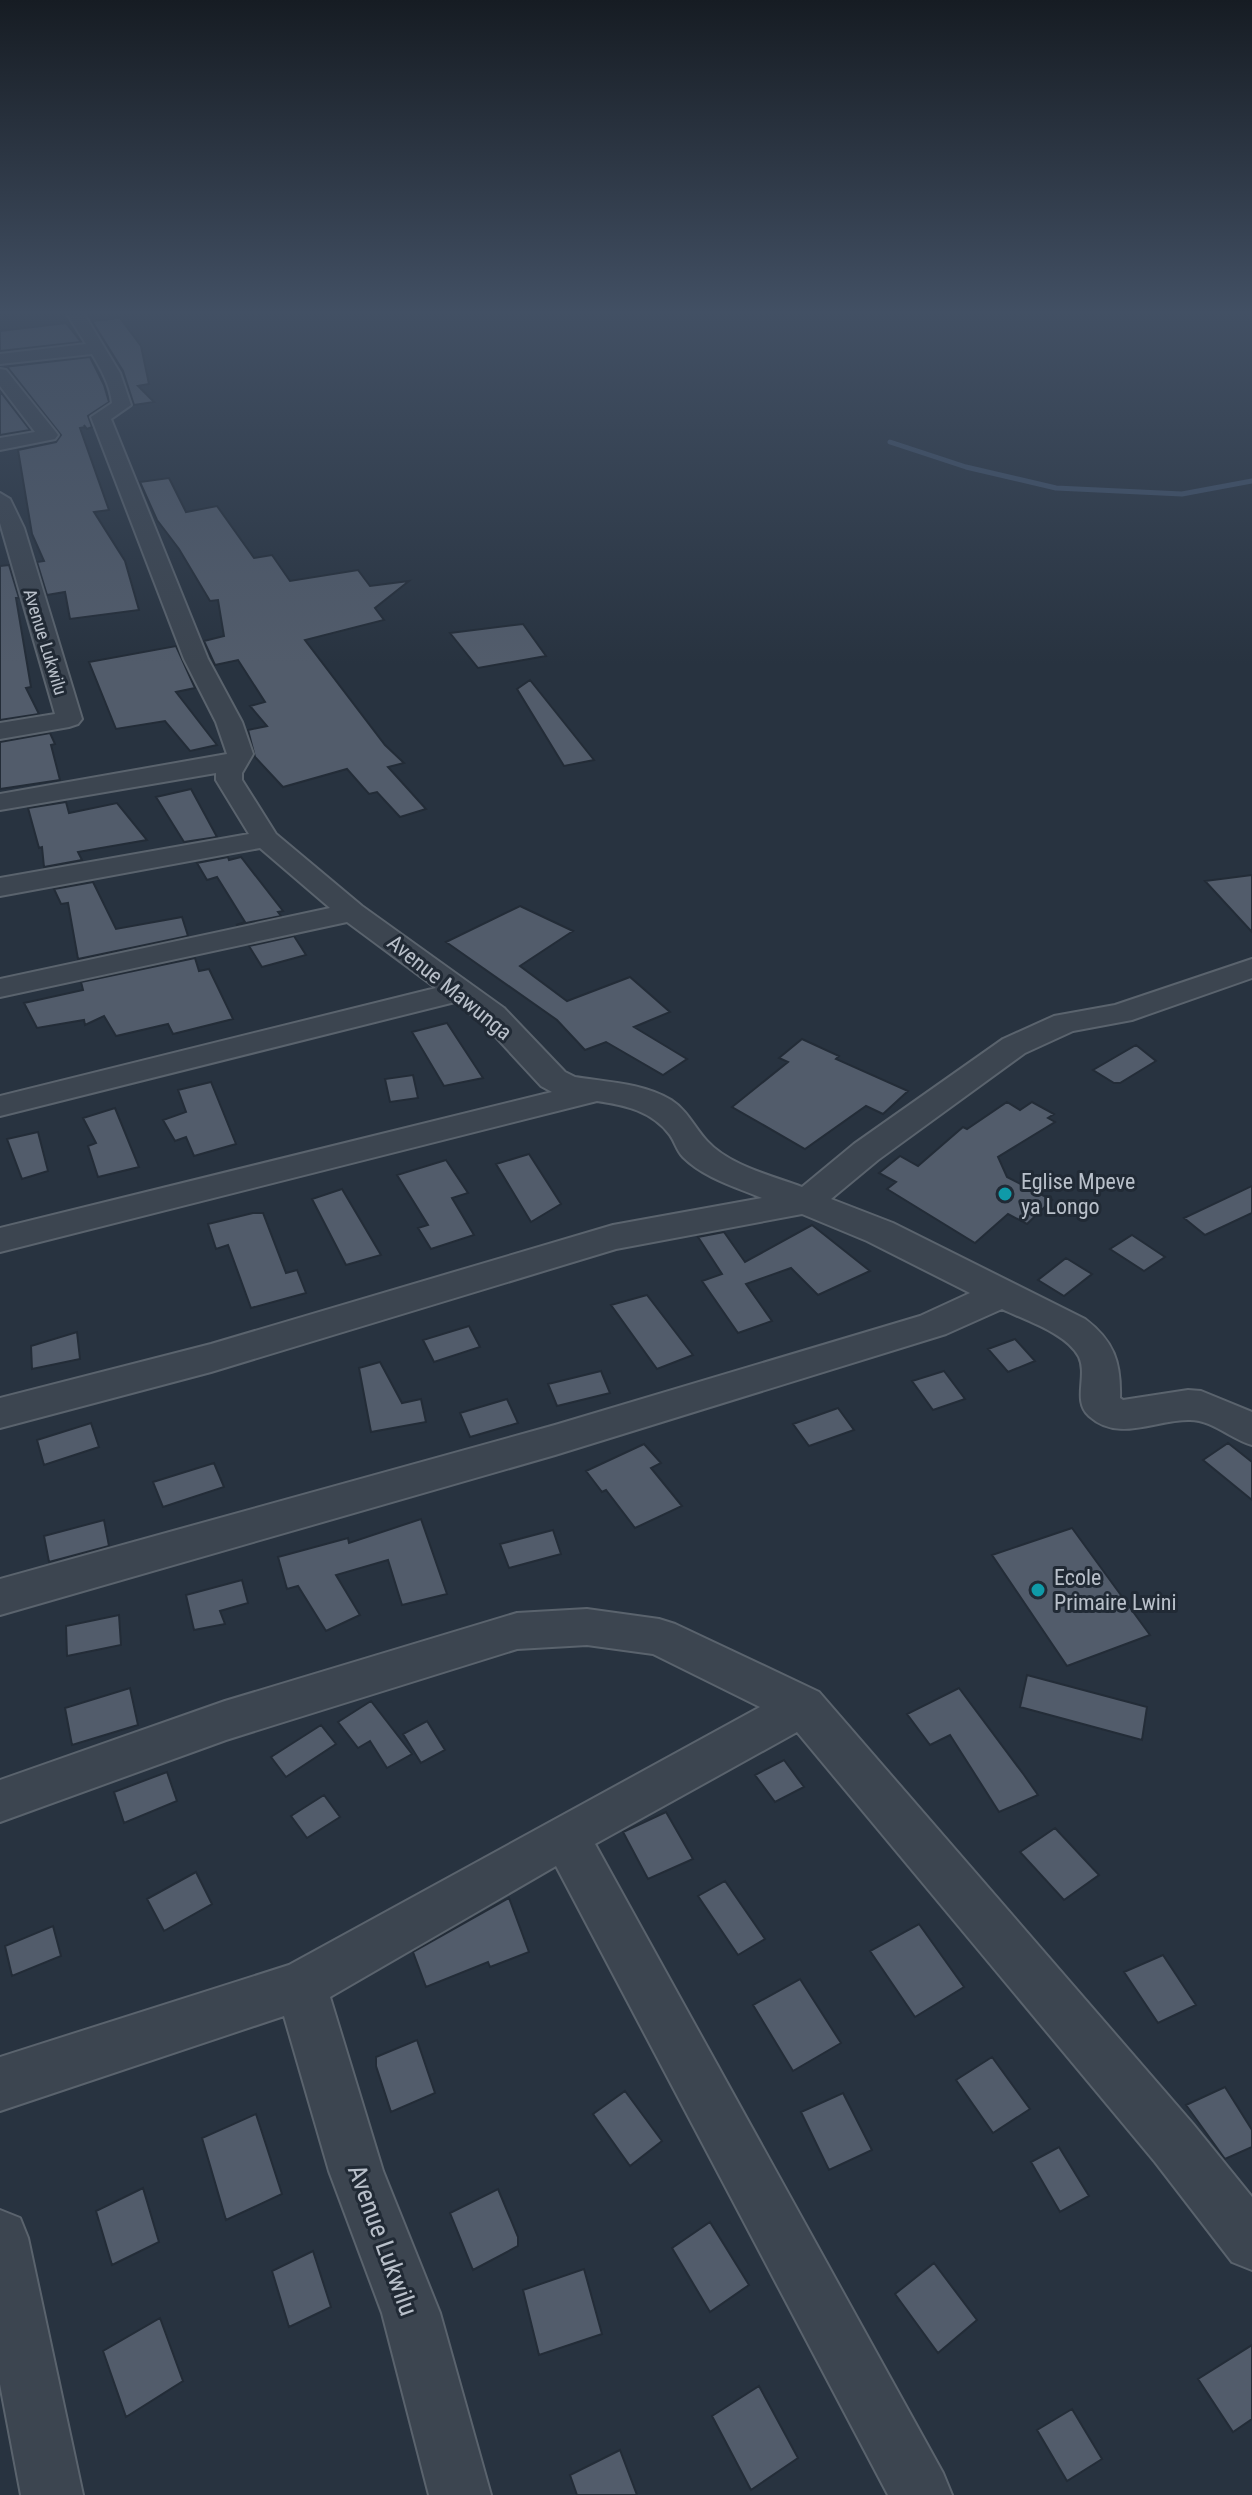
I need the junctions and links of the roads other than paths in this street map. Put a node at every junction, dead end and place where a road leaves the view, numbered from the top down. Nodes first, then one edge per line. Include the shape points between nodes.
1 (44, 430) edge
2 (106, 430) edge
3 (0, 444) edge
4 (0, 499) edge
5 (0, 731) edge
6 (238, 762) junction
7 (0, 802) edge
8 (266, 839) junction
9 (0, 887) edge
10 (352, 912) junction
11 (1252, 968) edge
12 (0, 988) edge
13 (460, 991) junction
14 (598, 1091) junction
15 (0, 1106) edge
16 (807, 1201) junction
17 (0, 1240) edge
18 (1000, 1294) junction
19 (0, 1413) edge
20 (1252, 1430) edge
21 (0, 1597) edge
22 (803, 1706) junction
23 (0, 1801) edge
24 (565, 1836) junction
25 (301, 1986) junction
26 (0, 2084) edge
27 (0, 2238) edge
28 (1252, 2242) edge
29 (52, 2495) edge
30 (460, 2495) edge
31 (921, 2495) edge

1 - 3 street via 48,435
2 - 6 street, Avenue Mawunga via 196,659 229,722
4 - 5 street, Avenue Lukwilu via 69,719
6 - 7 street via 160,771
6 - 8 street, Avenue Mawunga via 229,771 229,780
8 - 9 street
8 - 10 street, Avenue Mawunga
10 - 12 street
10 - 13 street, Avenue Mawunga
11 - 16 street via 1121,1013 1065,1023 1014,1046
13 - 14 street, Avenue Mawunga via 493,1015 553,1079
13 - 15 street
14 - 16 street, Avenue Mawunga via 633,1096 659,1107 681,1126 695,1149 724,1169
14 - 17 street
16 - 18 street, Avenue Mawunga
16 - 19 street via 613,1237 211,1358
18 - 20 street, Avenue Mawunga via 1072,1328 1093,1344 1100,1360 1100,1404 1108,1412 1135,1415 1178,1405 1201,1406
18 - 21 street via 933,1325 555,1440
22 - 23 street via 659,1637 587,1627 517,1631 225,1721
22 - 24 street
22 - 28 street
24 - 25 street
24 - 31 street
25 - 26 street
25 - 30 street, Avenue Lukwilu via 356,2171 411,2313
27 - 29 street

